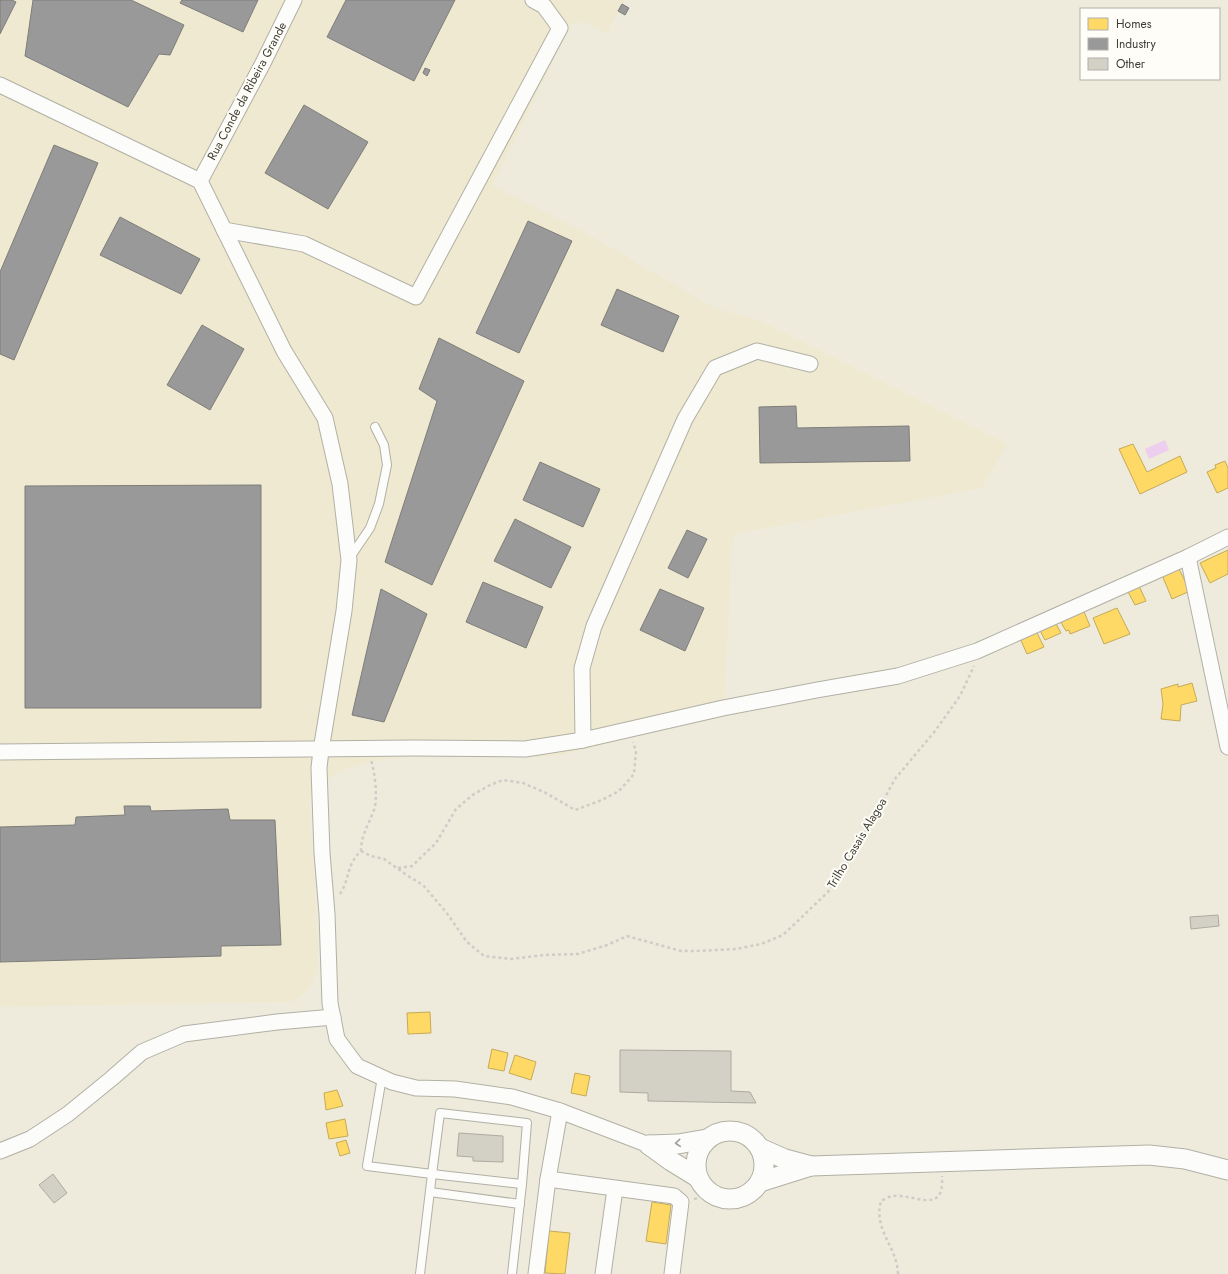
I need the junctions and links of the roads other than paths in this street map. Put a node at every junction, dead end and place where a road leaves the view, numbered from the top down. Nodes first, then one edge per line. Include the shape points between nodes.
1 (294, 0) edge
2 (533, 0) edge
3 (0, 85) edge
4 (200, 181) junction
5 (224, 230) junction
6 (810, 364) dead end
7 (375, 427) dead end
8 (1228, 537) edge
9 (1188, 557) junction
10 (349, 560) junction
11 (583, 740) junction
12 (1228, 747) edge
13 (321, 750) junction
14 (0, 752) edge
15 (333, 1017) junction
16 (382, 1077) junction
17 (560, 1111) junction
18 (706, 1139) junction
19 (649, 1145) junction
20 (760, 1148) junction
21 (0, 1151) edge
22 (811, 1166) junction
23 (1228, 1170) edge
24 (432, 1174) junction
25 (697, 1177) junction
26 (548, 1179) junction
27 (760, 1182) junction
28 (522, 1184) junction
29 (615, 1189) junction
30 (430, 1192) junction
31 (520, 1204) junction
32 (420, 1274) edge
33 (512, 1274) edge
34 (536, 1274) edge
35 (603, 1274) edge
36 (672, 1274) edge

1 - 4 street, Rua Conde da Ribeira Grande
2 - 5 street via 544,6 560,28 416,297 304,244
3 - 4 street
4 - 5 street
5 - 10 street via 284,350 325,418 340,484
6 - 11 street via 758,351 714,368 685,420 594,626 582,668
7 - 10 lane via 384,446 387,465 379,504 370,528
8 - 9 street
9 - 11 street via 982,649 898,676 723,708
9 - 12 street
10 - 13 street via 344,611
11 - 13 street via 525,749
13 - 14 street
13 - 15 street via 322,853 330,1003
15 - 16 street via 337,1039 357,1066
15 - 21 street via 184,1034 142,1052 68,1114 30,1139
16 - 17 street via 416,1088 455,1089 512,1097
16 - 24 lane via 367,1166
17 - 19 street
17 - 26 street
18 -> 19 street via 678,1144
18 - 20 street via 717,1132 742,1132 753,1138
18 - 25 street via 695,1160
19 - 25 street
20 - 22 street via 785,1159
20 - 27 street via 764,1159 764,1171
22 - 23 street via 1149,1154 1185,1159
22 - 27 street
24 - 28 lane
24 - 28 lane via 440,1113 527,1123
24 - 30 lane
25 - 27 street via 703,1187 713,1195 726,1199 739,1198 751,1192
26 - 29 street
26 - 34 street
28 - 31 lane
29 - 35 street
29 - 36 street via 674,1196 682,1202
30 - 31 lane
30 - 32 lane
31 - 33 lane

